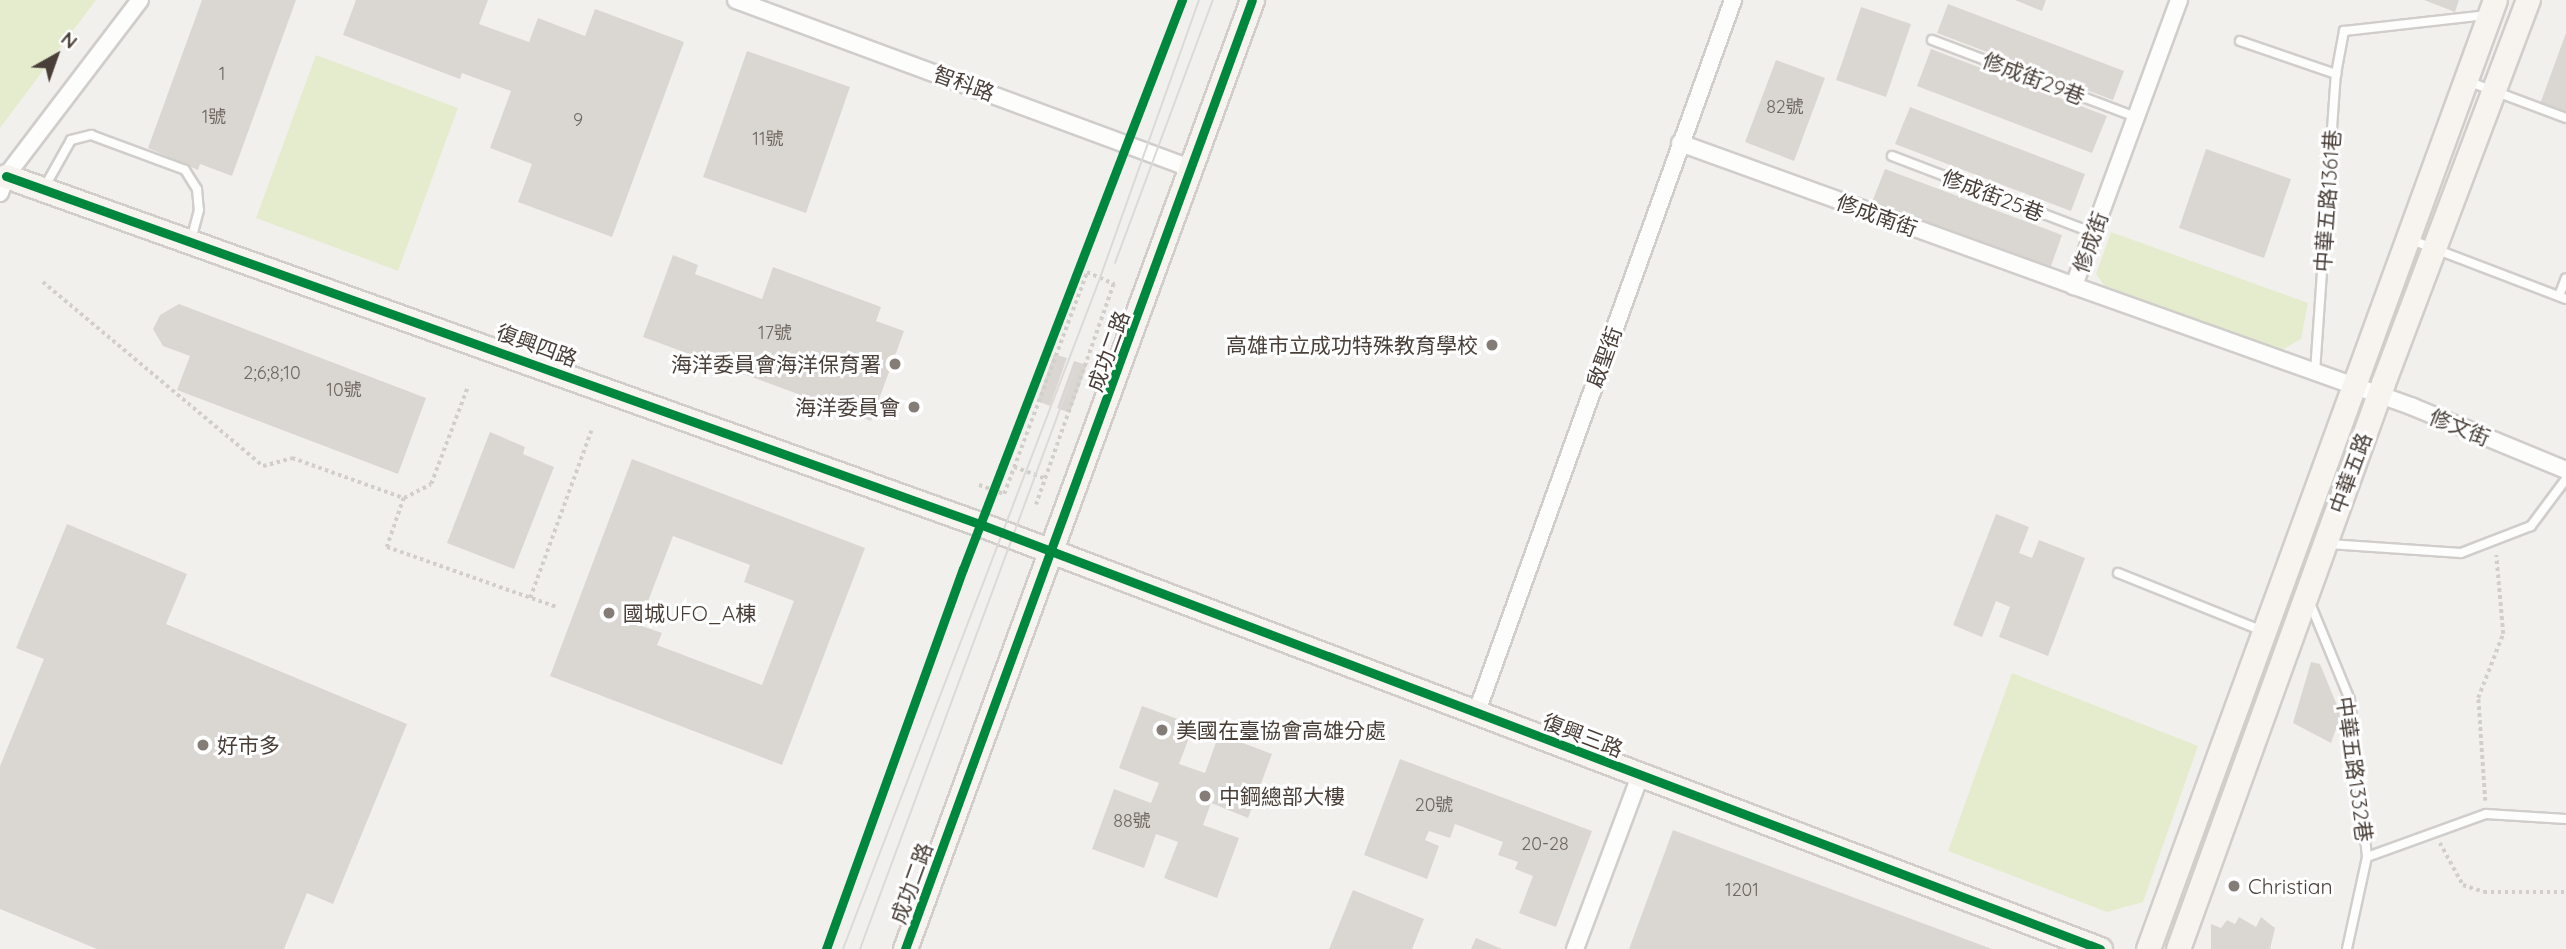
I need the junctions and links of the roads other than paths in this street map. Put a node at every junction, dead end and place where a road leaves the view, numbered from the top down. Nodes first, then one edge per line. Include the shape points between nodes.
1 (140, 0) edge
2 (736, 0) edge
3 (1252, 0) edge
4 (1733, 0) edge
5 (2179, 0) edge
6 (2528, 0) edge
7 (2492, 8) edge
8 (1932, 40) dead end
9 (2240, 41) dead end
10 (2336, 74) junction
11 (2465, 80) junction
12 (2492, 90) junction
13 (2136, 117) junction
14 (2566, 118) edge
15 (1680, 144) junction
16 (1892, 156) dead end
17 (1192, 169) junction
18 (3, 185) edge
19 (44, 188) junction
20 (2094, 233) junction
21 (2406, 238) junction
22 (191, 239) junction
23 (2433, 248) junction
24 (2566, 278) edge
25 (2074, 286) junction
26 (2563, 297) edge
27 (2315, 372) junction
28 (2352, 386) junction
29 (2378, 395) junction
30 (2566, 470) edge
31 (2566, 478) edge
32 (2324, 543) junction
33 (1053, 553) junction
34 (2118, 573) dead end
35 (2306, 594) junction
36 (2263, 631) junction
37 (1476, 714) junction
38 (1640, 776) junction
39 (2566, 819) edge
40 (2367, 857) junction
41 (905, 949) edge
42 (1576, 949) edge
43 (2100, 949) edge
44 (2148, 949) edge
45 (2178, 949) edge
46 (2347, 949) edge

1 - 18 street
2 - 17 street, 智科路
3 - 17 street, 成功二路
4 - 15 street, 啟聖街
5 - 13 street, 修成街
6 - 12 street, 中華五路
7 - 10 lane, 中華五路1361巷 via 2344,31
7 - 11 street, 中華五路
8 - 13 lane, 修成街29巷
9 - 10 lane
10 - 27 lane, 中華五路1361巷
11 - 12 lane
11 - 21 street, 中華五路
12 - 14 lane
12 - 23 street, 中華五路
13 - 20 street, 修成街
15 - 25 street, 修成南街
15 - 37 street, 啟聖街
16 - 20 lane, 修成街25巷
17 - 33 street, 成功二路
18 - 19 street, 復興四路
19 - 22 street, 復興四路
19 - 22 lane via 71,140 91,135 185,170 198,189 200,210
20 - 25 street, 修成街
21 - 23 lane
21 - 28 street, 中華五路
22 - 33 street, 復興四路
23 - 26 lane
23 - 29 street, 中華五路
24 - 26 lane
25 - 27 street, 修成街
27 - 28 street, 修成街
28 - 29 street, 修文街
28 - 36 street, 中華五路
29 - 30 street, 修文街
29 - 32 street, 中華五路
31 - 32 lane via 2531,526 2461,553
32 - 35 street, 中華五路
33 - 37 street, 復興三路
33 - 41 street, 成功二路
34 - 36 lane
35 - 40 lane, 中華五路1332巷 via 2350,700
35 - 45 street, 中華五路
36 - 44 street, 中華五路
37 - 38 street, 復興三路
38 - 42 street
38 - 43 street, 復興三路
39 - 40 lane via 2486,814
40 - 46 lane, 中華五路1332巷

